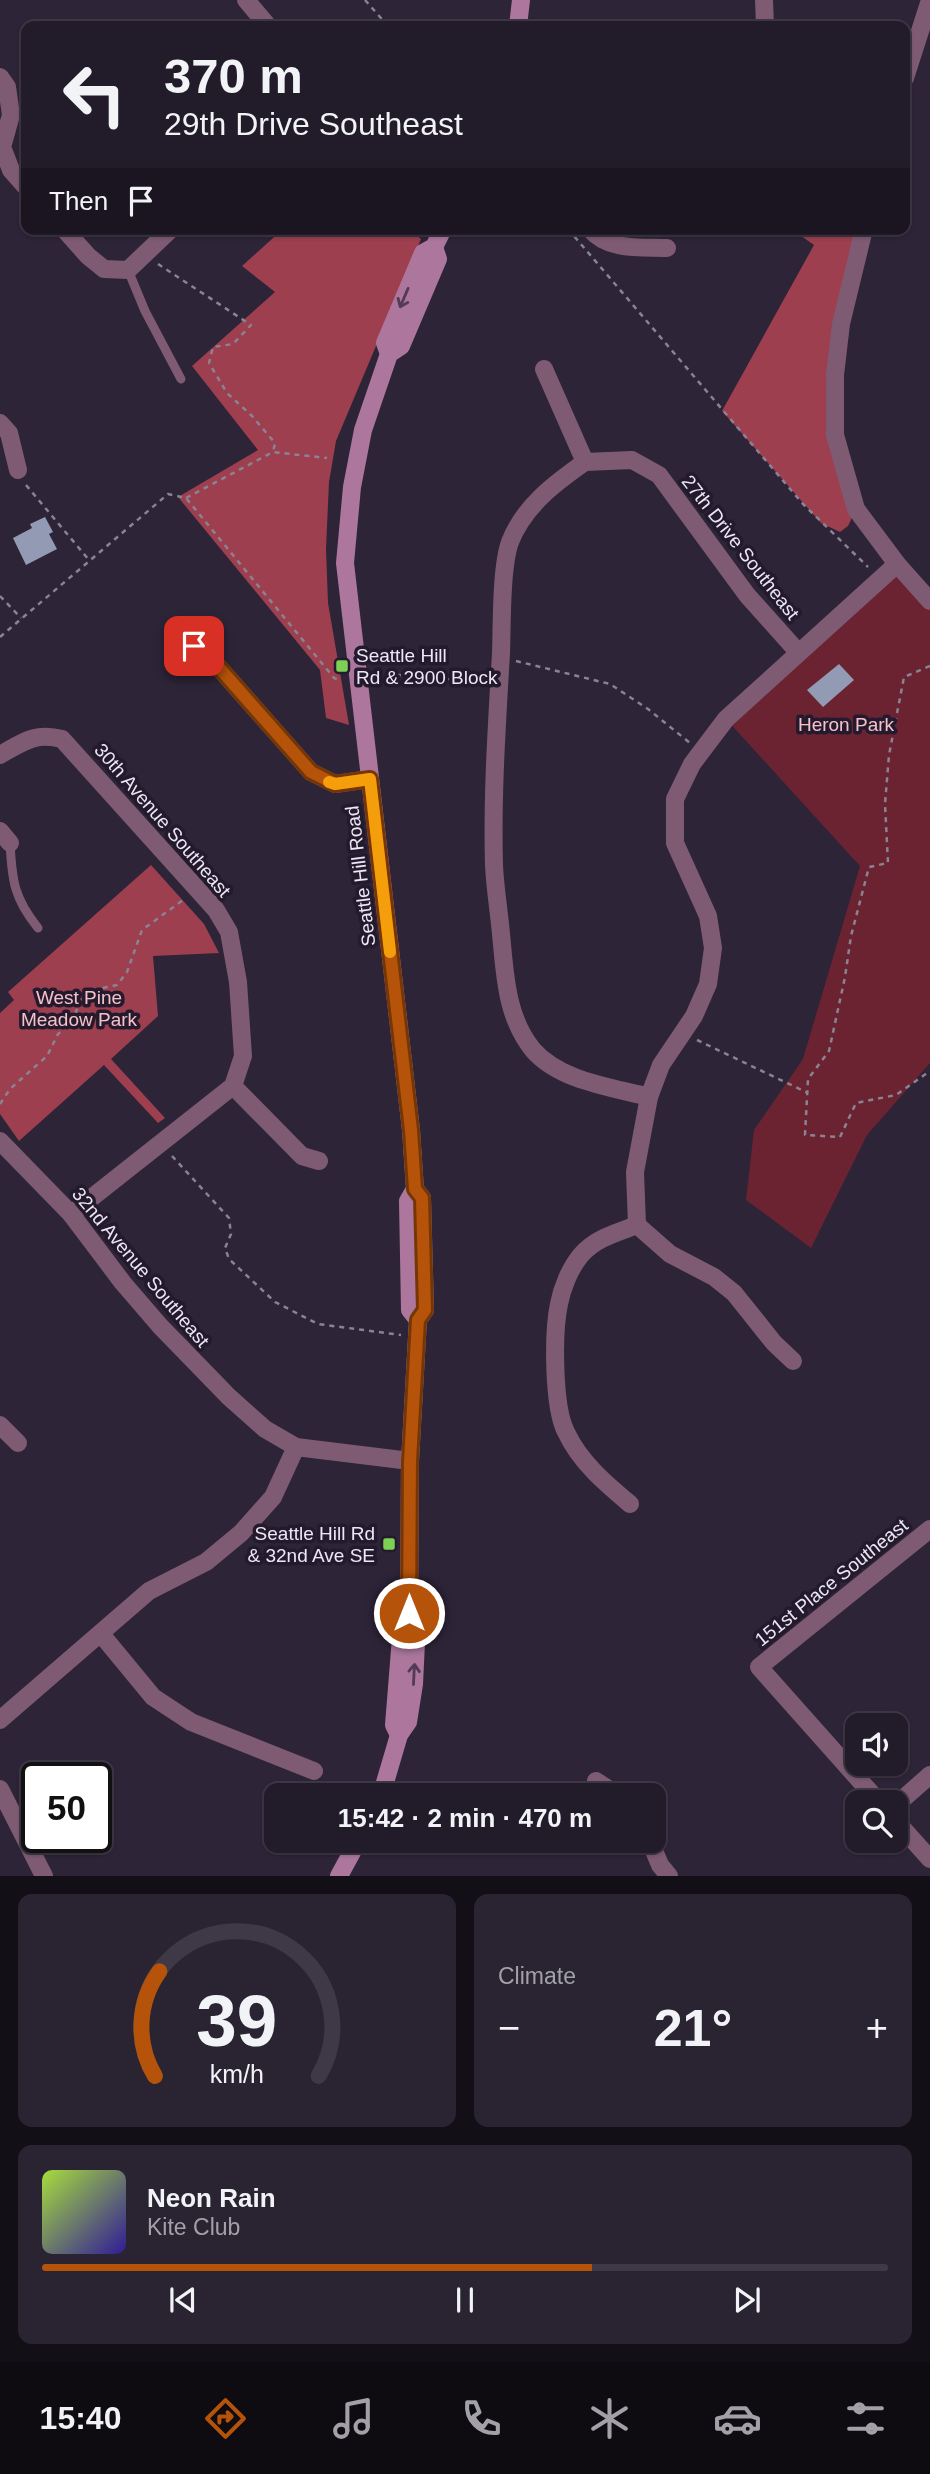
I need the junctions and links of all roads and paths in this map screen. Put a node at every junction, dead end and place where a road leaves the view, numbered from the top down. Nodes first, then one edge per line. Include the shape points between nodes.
1 (246, 0) edge
2 (365, 0) edge
3 (521, 0) edge
4 (764, 0) edge
5 (930, 0) edge
6 (264, 21) edge
7 (384, 21) edge
8 (519, 21) edge
9 (765, 21) edge
10 (910, 62) edge
11 (0, 77) edge
12 (19, 115) edge
13 (21, 181) edge
14 (69, 235) edge
15 (165, 235) edge
16 (440, 235) edge
17 (573, 235) edge
18 (595, 235) edge
19 (863, 235) edge
20 (667, 248) dead end
21 (144, 255) junction
22 (128, 270) junction
23 (544, 369) dead end
24 (181, 379) dead end
25 (0, 423) edge
26 (273, 452) junction
27 (327, 458) dead end
28 (585, 461) junction
29 (18, 470) joint
30 (186, 498) junction
31 (89, 561) junction
32 (897, 564) junction
33 (869, 568) dead end
34 (0, 596) edge
35 (930, 601) edge
36 (21, 618) junction
37 (0, 637) edge
38 (178, 645) dead end
39 (798, 652) junction
40 (501, 658) junction
41 (930, 666) edge
42 (376, 677) dead end
43 (500, 680) junction
44 (344, 682) dead end
45 (701, 751) junction
46 (0, 755) edge
47 (370, 779) junction
48 (5, 837) edge
49 (197, 889) junction
50 (38, 928) dead end
51 (681, 1033) junction
52 (930, 1071) edge
53 (233, 1086) junction
54 (807, 1094) junction
55 (649, 1097) junction
56 (0, 1104) edge
57 (0, 1141) edge
58 (160, 1144) junction
59 (319, 1161) dead end
60 (71, 1214) junction
61 (637, 1225) junction
62 (401, 1335) dead end
63 (793, 1361) dead end
64 (0, 1425) edge
65 (18, 1443) dead end
66 (296, 1447) junction
67 (410, 1461) junction
68 (630, 1504) dead end
69 (930, 1529) edge
70 (101, 1634) junction
71 (0, 1720) edge
72 (314, 1771) dead end
73 (930, 1775) edge
74 (596, 1781) dead end
75 (385, 1783) edge
76 (599, 1783) edge
77 (0, 1789) edge
78 (868, 1790) edge
79 (908, 1794) edge
80 (908, 1834) edge
81 (351, 1853) edge
82 (653, 1853) edge
83 (930, 1859) edge
84 (659, 1872) edge
85 (44, 1875) edge
86 (339, 1875) edge

1 - 6 street
2 - 7 path
3 - 8 main road
4 - 9 street
5 - 10 street
11 - 12 street
12 - 13 street via 2,147
14 - 22 street via 104,269
15 - 21 street
16 - 47 main road, Seattle Hill Road via 434,247 438,259 412,321 401,346 389,354 361,441 352,488 345,563
17 - 33 path via 803,504
18 - 20 street via 628,247
19 - 32 street via 841,324 835,435 856,509
21 - 22 street
21 - 26 path via 251,325 233,344 213,347 209,363 227,393 275,443
22 - 24 lane
23 - 28 street
25 - 29 street via 9,433
26 - 27 path
26 - 30 path
28 - 39 street, 27th Drive Southeast via 632,460 659,475 747,595
28 - 40 street via 528,509 510,543
29 - 31 path via 29,490
30 - 31 path via 169,494
30 - 44 path via 334,678
31 - 36 path
32 - 35 street
32 - 39 street
34 - 36 path
36 - 37 path
38 - 47 street via 194,646 207,654 311,772 335,784
39 - 45 street via 726,719
40 - 43 street
40 - 45 path via 610,684
41 - 54 path via 904,677 889,755 885,804 888,863 869,867 830,1051 808,1079
42 - 43 path
43 - 55 street via 494,866 507,991 515,1020 533,1050 556,1069
45 - 51 street via 675,799 675,843 709,916 713,948 708,984
46 - 49 street, 30th Avenue Southeast via 46,735 62,739
47 - 67 main road, Seattle Hill Road via 415,1189 422,1198 425,1310 418,1320
48 - 50 lane via 14,887 23,910
49 - 53 street, 30th Avenue Southeast via 229,932 243,1056
49 - 56 path via 142,930 127,972 117,985 82,999 47,1056
51 - 54 path
51 - 55 street via 660,1065
52 - 54 path via 896,1095 856,1103 840,1137 805,1135
53 - 58 street
53 - 59 street via 302,1156
55 - 61 street via 635,1172
57 - 60 street, 32nd Avenue Southeast
58 - 60 street
58 - 62 path via 229,1218 231,1234 225,1248 229,1259 275,1302 318,1324
60 - 66 street, 32nd Avenue Southeast via 168,1335 265,1429
61 - 63 street via 670,1254 734,1293
61 - 68 street via 597,1240 580,1256 559,1304 556,1340 558,1408 565,1431 582,1460
64 - 65 street
66 - 67 street, 32nd Avenue Southeast
66 - 70 street via 273,1497 241,1533 206,1562 149,1591
67 - 75 main road, Seattle Hill Road via 409,1613 417,1622 414,1684 408,1722 399,1735
69 - 78 street, 151st Place Southeast via 759,1667
70 - 71 street
70 - 72 street via 153,1696 191,1722
73 - 79 street
74 - 76 street
77 - 85 street
80 - 83 street
81 - 86 main road
82 - 84 street

